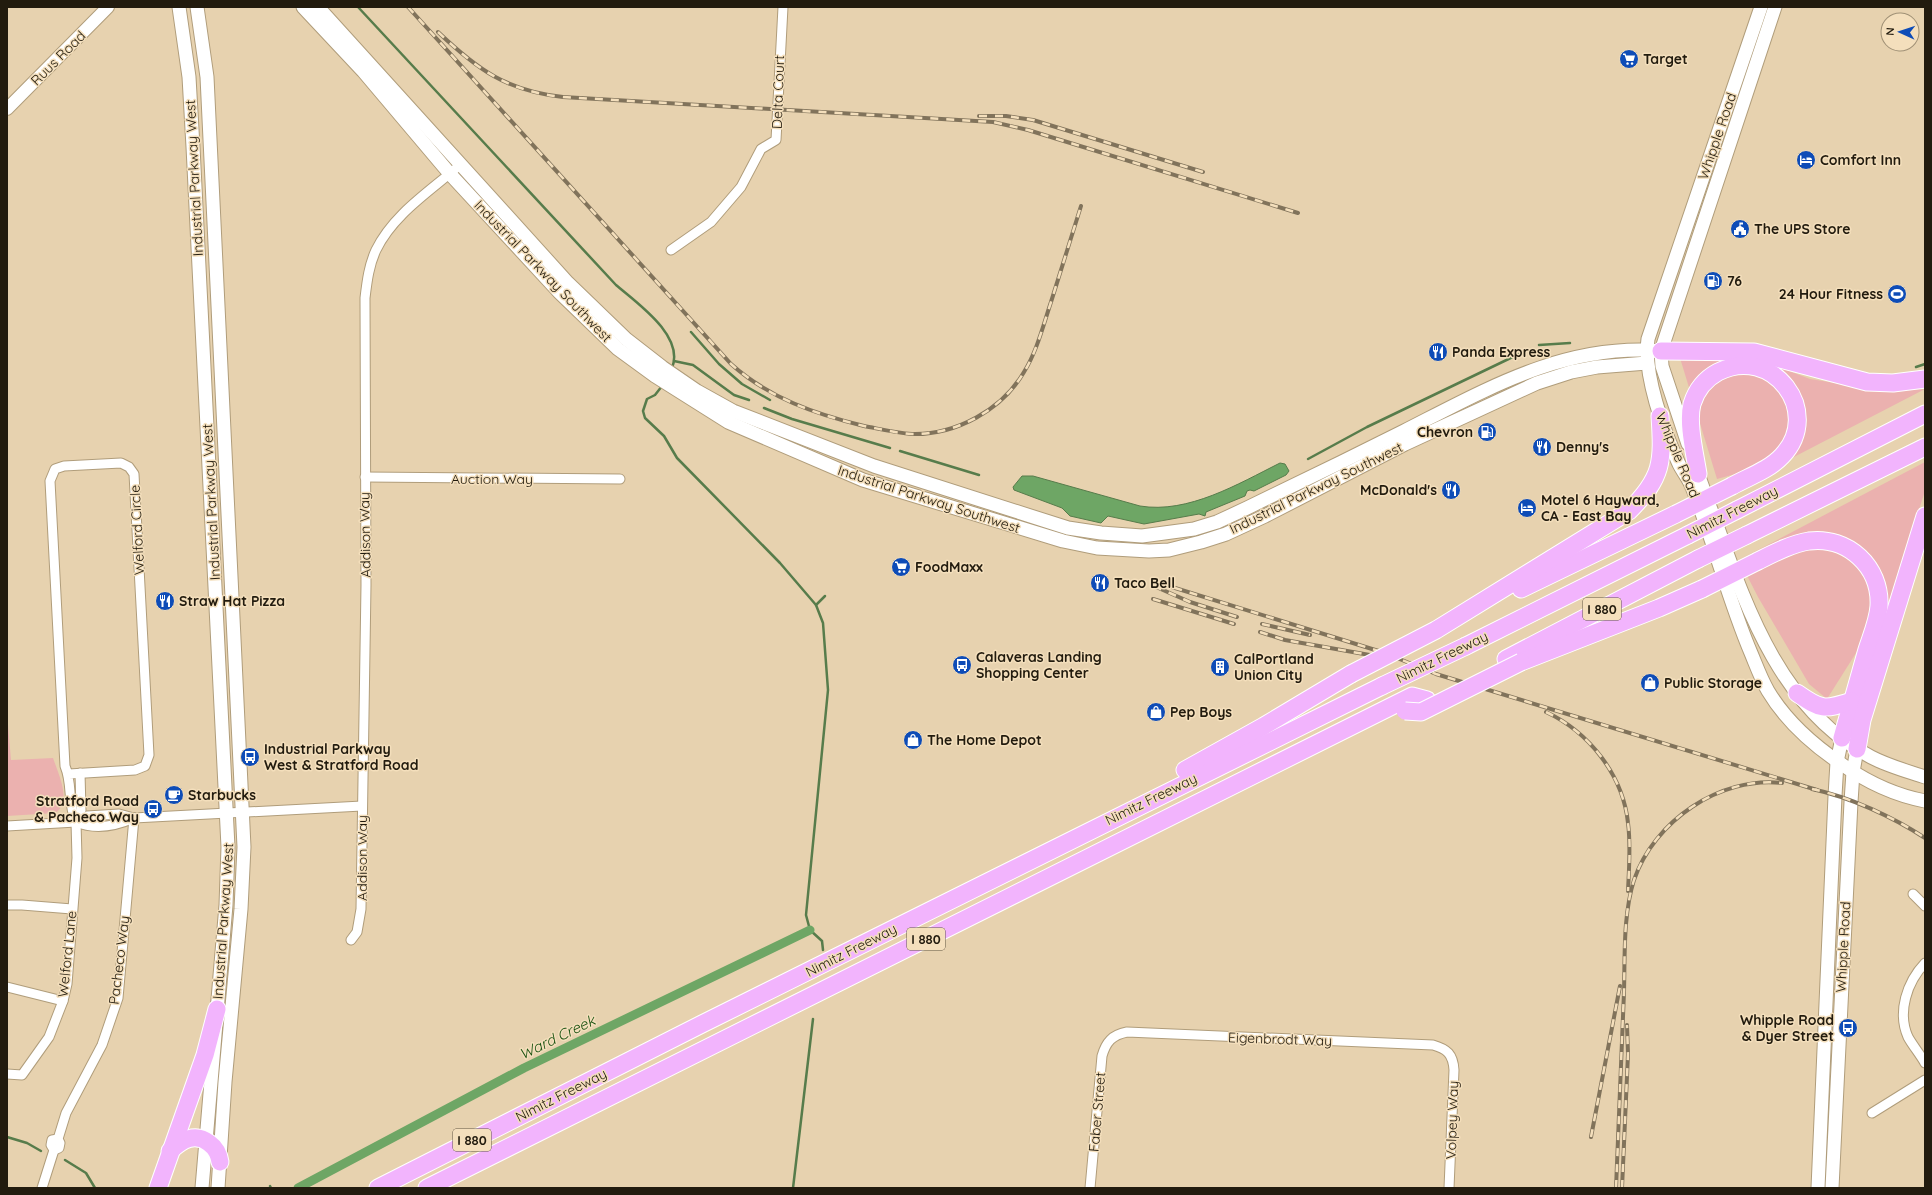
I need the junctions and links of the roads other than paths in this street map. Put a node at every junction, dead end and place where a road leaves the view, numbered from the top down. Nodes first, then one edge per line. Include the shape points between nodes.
1 (108, 7) edge
2 (179, 7) edge
3 (197, 7) edge
4 (303, 7) edge
5 (318, 7) edge
6 (783, 7) edge
7 (1761, 7) edge
8 (1775, 7) edge
9 (7, 108) edge
10 (461, 164) junction
11 (450, 174) junction
12 (671, 250) dead end
13 (622, 344) junction
14 (1652, 354) junction
15 (1925, 379) edge
16 (694, 396) junction
17 (1925, 414) edge
18 (1660, 416) junction
19 (1925, 447) edge
20 (874, 466) junction
21 (1698, 474) junction
22 (364, 477) junction
23 (620, 479) dead end
24 (863, 480) junction
25 (1301, 482) junction
26 (1303, 496) junction
27 (1925, 516) edge
28 (1436, 630) junction
29 (1513, 660) junction
30 (1797, 693) junction
31 (1427, 700) junction
32 (1852, 701) junction
33 (1347, 702) junction
34 (1405, 711) junction
35 (1842, 738) junction
36 (1857, 749) junction
37 (1837, 762) junction
38 (1853, 772) junction
39 (80, 773) junction
40 (68, 774) junction
41 (1925, 777) edge
42 (1925, 801) edge
43 (362, 806) junction
44 (242, 813) junction
45 (227, 814) junction
46 (1118, 816) junction
47 (134, 818) junction
48 (76, 822) junction
49 (7, 826) edge
50 (1913, 894) dead end
51 (7, 905) edge
52 (1925, 906) edge
53 (72, 908) junction
54 (351, 940) dead end
55 (1925, 963) edge
56 (7, 987) edge
57 (63, 1001) junction
58 (217, 1009) junction
59 (1110, 1039) joint
60 (1450, 1053) joint
61 (1925, 1063) edge
62 (7, 1074) edge
63 (1925, 1080) edge
64 (1872, 1112) dead end
65 (207, 1141) junction
66 (170, 1151) junction
67 (220, 1162) junction
68 (42, 1188) edge
69 (158, 1188) edge
70 (202, 1188) edge
71 (218, 1188) edge
72 (378, 1188) edge
73 (400, 1188) edge
74 (427, 1188) edge
75 (450, 1188) edge
76 (1090, 1188) edge
77 (1449, 1188) edge
78 (1818, 1188) edge
79 (1832, 1188) edge

1 - 9 street, Ruus Road
2 - 45 main road, Industrial Parkway West via 189,77
3 - 44 main road, Industrial Parkway West via 207,77
4 - 11 main road, Industrial Parkway Southwest via 363,71
5 - 10 main road, Industrial Parkway Southwest
6 - 12 street, Delta Court via 776,140 760,149 742,187 710,222
7 - 14 main road, Whipple Road via 1650,334
8 - 14 main road, Whipple Road
10 - 11 street, Addison Way
10 - 13 main road, Industrial Parkway Southwest
11 - 13 main road, Industrial Parkway Southwest via 559,292
11 - 22 street, Addison Way via 389,229 376,250 368,273 365,298
13 - 16 main road, Industrial Parkway Southwest
14 - 15 highway via 1754,352 1867,382 1893,383
14 - 18 main road, Whipple Road
14 - 21 main road, Whipple Road via 1662,366
14 - 25 main road, Industrial Parkway Southwest via 1631,349 1592,354 1536,368 1486,389
14 - 26 main road, Industrial Parkway Southwest via 1571,372 1537,383 1405,444
16 - 20 main road, Industrial Parkway Southwest
16 - 24 main road, Industrial Parkway Southwest via 728,422
17 - 33 highway, Nimitz Freeway / I 880, bridge via 1466,646
18 - 28 highway via 1661,456 1655,480 1644,497 1630,511
18 - 37 main road, Whipple Road via 1679,464 1692,486 1741,630 1768,691 1793,724
19 - 29 highway, Nimitz Freeway / I 880, bridge via 1698,559
20 - 24 main road
20 - 25 main road, Industrial Parkway Southwest via 1068,528 1124,536 1194,529 1223,519
21 - 28 highway, bridge via 1691,414 1695,396 1706,380 1722,370 1739,366 1758,368 1774,375 1793,397 1797,415 1795,433 1780,458 1732,486
21 - 30 main road, Whipple Road via 1745,602 1765,643
22 - 23 street, Auction Way
22 - 43 street, Addison Way via 366,607
24 - 26 main road, Industrial Parkway Southwest via 1063,541 1097,548 1136,551 1169,550 1226,534
25 - 26 main road
27 - 36 highway via 1862,720
28 - 46 highway, bridge via 1351,674 1258,730 1131,798
29 - 31 highway, Nimitz Freeway / I 880
29 - 32 highway, bridge via 1659,608 1797,544 1818,541 1834,543 1849,549 1866,563 1876,582 1879,607
29 - 34 highway, bridge via 1421,712
30 - 32 highway via 1824,708
30 - 35 main road, Whipple Road via 1824,723
31 - 34 highway, Nimitz Freeway / I 880
31 - 74 highway, I 880 via 1412,696
32 - 35 highway
33 - 46 highway, Nimitz Freeway / I 880
33 - 73 highway, I 880 via 1339,718
34 - 75 highway, Nimitz Freeway / I 880
35 - 36 main road, Whipple Road
35 - 37 main road, Whipple Road
36 - 38 main road, Whipple Road
36 - 41 main road via 1883,763
37 - 38 main road
37 - 78 main road, Whipple Road
38 - 42 main road via 1885,788
38 - 79 main road, Whipple Road
39 - 40 street, Welford Circle
39 - 40 street, Welford Circle via 135,770 146,766 149,755 134,474 129,467 121,463 64,466 55,469 50,477 65,766
39 - 48 street via 80,810
40 - 48 street, Welford Circle via 71,811
43 - 44 street
43 - 54 street, Addison Way via 361,909 356,932
44 - 45 street
44 - 67 main road, Industrial Parkway West via 244,847 241,908
45 - 47 street
45 - 58 main road, Industrial Parkway West via 228,877
46 - 72 highway, Nimitz Freeway / I 880
47 - 48 street via 119,814 87,816
47 - 68 street, Pacheco Way via 118,998 102,1045 66,1112 58,1138 52,1140 54,1150
48 - 49 street
48 - 53 street, Welford Lane via 77,858
50 - 52 street
51 - 53 street
53 - 57 street, Welford Lane via 67,984
55 - 61 street via 1915,974 1908,990 1903,1021 1908,1036
56 - 57 street
57 - 62 street, Welford Lane via 49,1037 22,1075
58 - 65 main road, Industrial Parkway West
58 - 66 highway via 205,1055
59 - 60 street, Eigenbrodt Way via 1126,1032 1433,1045
59 - 76 street, Faber Street via 1102,1056
60 - 77 street, Volpey Way via 1454,1061 1454,1070
63 - 64 street
65 - 66 highway via 201,1138 188,1139 181,1141
65 - 67 highway via 217,1151
65 - 70 main road, Industrial Parkway West
66 - 69 highway
67 - 71 main road, Industrial Parkway West

